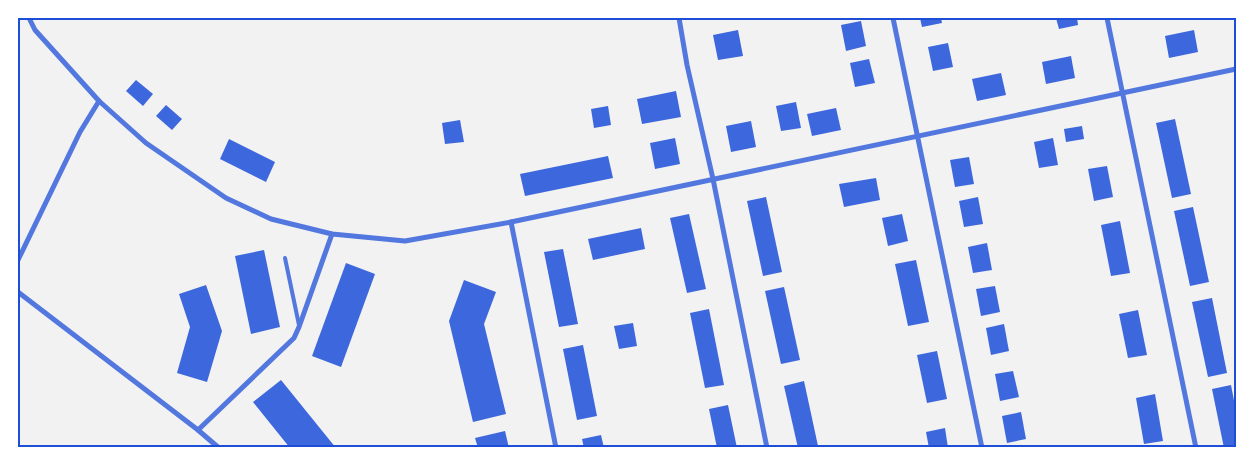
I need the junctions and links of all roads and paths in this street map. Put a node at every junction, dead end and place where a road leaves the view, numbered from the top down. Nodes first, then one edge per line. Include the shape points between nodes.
1 (29, 18) edge
2 (680, 18) edge
3 (893, 18) edge
4 (1107, 18) edge
5 (1236, 69) edge
6 (1123, 94) junction
7 (99, 101) junction
8 (918, 136) junction
9 (713, 179) junction
10 (511, 222) junction
11 (332, 234) junction
12 (285, 258) dead end
13 (18, 260) edge
14 (18, 292) edge
15 (299, 327) junction
16 (198, 430) junction
17 (219, 448) edge
18 (556, 448) edge
19 (767, 448) edge
20 (982, 448) edge
21 (1196, 448) edge

1 - 7 street
2 - 9 street via 687,65
3 - 8 street
4 - 6 street
5 - 6 street
6 - 8 street
6 - 21 street
7 - 11 street via 146,144 226,198 271,219
7 - 13 street via 80,132
8 - 9 street
8 - 20 street
9 - 10 street
9 - 19 street
10 - 11 street via 405,241
10 - 18 street
11 - 15 street
12 - 15 lane
14 - 16 street
15 - 16 street via 294,338
16 - 17 street

